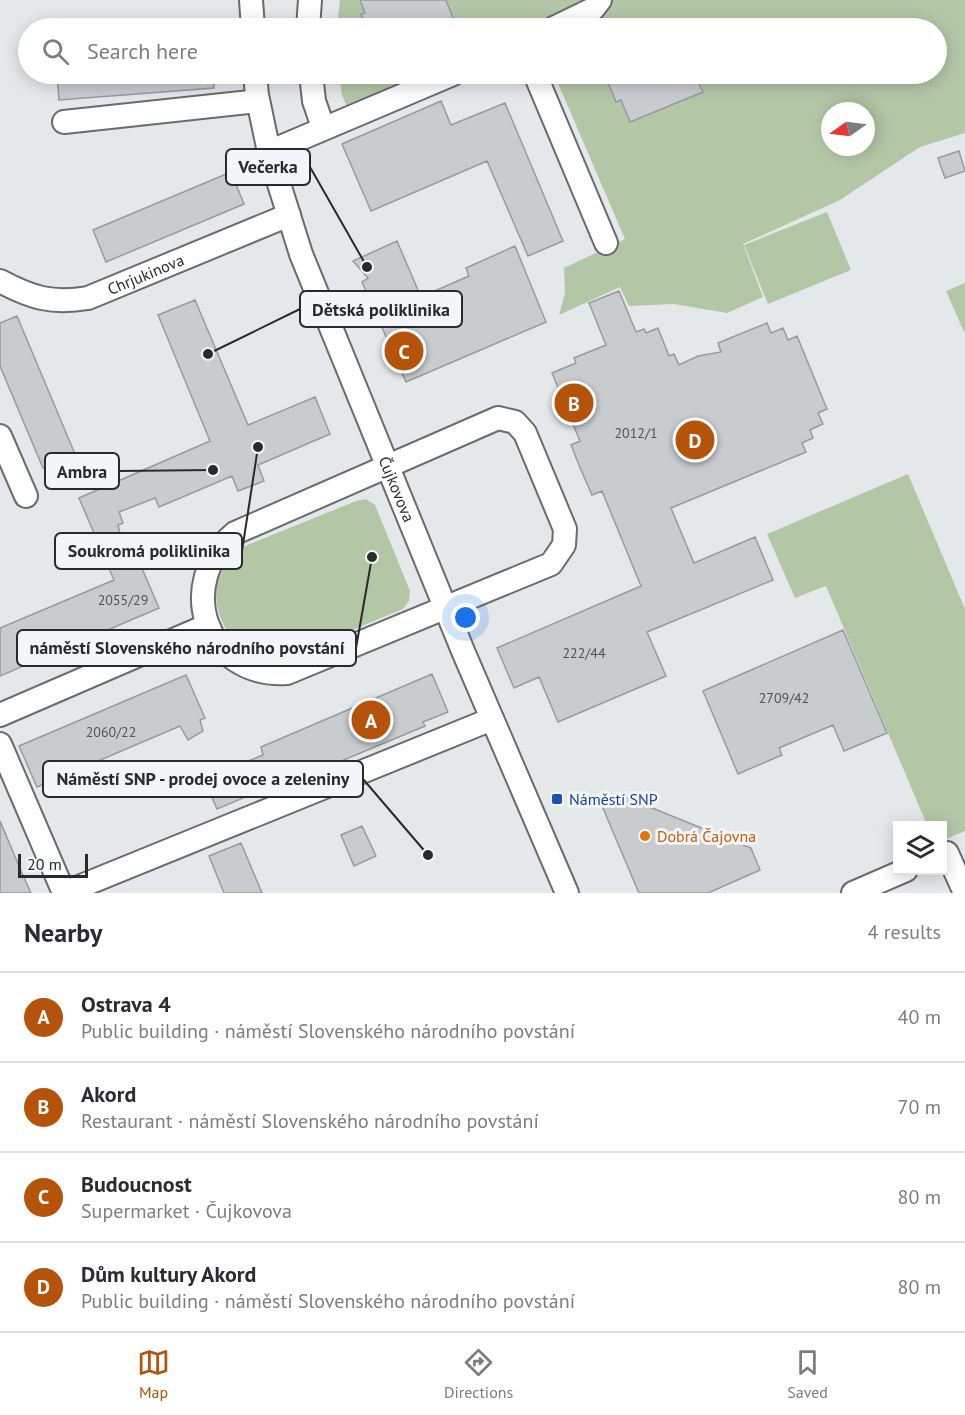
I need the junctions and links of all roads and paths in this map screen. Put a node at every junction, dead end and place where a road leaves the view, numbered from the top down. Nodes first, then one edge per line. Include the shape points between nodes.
1 (250, 0) edge
2 (310, 0) edge
3 (600, 0) edge
4 (252, 18) edge
5 (309, 18) edge
6 (575, 18) edge
7 (256, 84) edge
8 (312, 84) edge
9 (429, 84) edge
10 (539, 84) edge
11 (258, 101) junction
12 (64, 123) dead end
13 (323, 128) junction
14 (269, 152) junction
15 (289, 215) junction
16 (606, 243) dead end
17 (0, 281) edge
18 (0, 436) edge
19 (388, 465) junction
20 (26, 496) dead end
21 (447, 609) junction
22 (206, 626) junction
23 (0, 715) edge
24 (492, 719) junction
25 (0, 744) edge
26 (951, 851) edge
27 (894, 875) edge
28 (64, 893) edge
29 (567, 893) edge
30 (853, 893) edge
31 (965, 893) edge

1 - 4 street
2 - 5 street
3 - 6 street via 593,9
7 - 11 street, Čujkovova
8 - 13 street
9 - 13 street
10 - 16 street
11 - 12 street
11 - 14 street, Čujkovova
13 - 14 street
14 - 15 street, Čujkovova
15 - 17 street, Chrjukinova via 88,298 62,302 28,296
15 - 19 street, Čujkovova via 301,254
18 - 20 street
19 - 21 street, Čujkovova
19 - 21 street via 498,418 509,419 525,433 562,522 564,545 551,564
19 - 22 street via 236,533 224,542 205,576
21 - 22 street via 287,673 252,668 236,659 216,642
21 - 24 street, Čujkovova
22 - 23 street
24 - 28 street
24 - 29 street, Čujkovova
25 - 28 street
26 - 31 street
27 - 30 street

